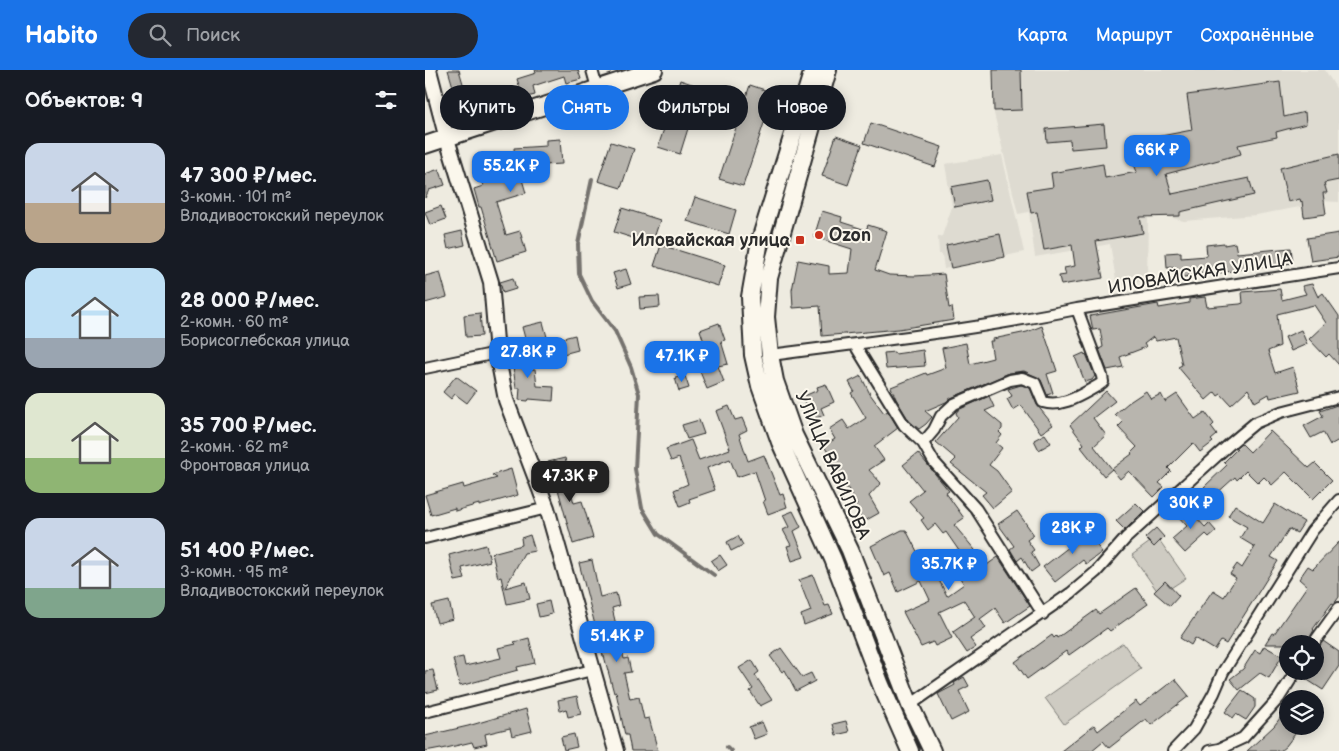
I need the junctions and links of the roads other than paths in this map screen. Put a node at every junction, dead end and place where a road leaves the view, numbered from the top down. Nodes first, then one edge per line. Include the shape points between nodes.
1 (429, 70) edge
2 (592, 70) edge
3 (654, 70) edge
4 (828, 70) edge
5 (809, 73) edge
6 (596, 85) edge
7 (606, 85) edge
8 (813, 85) edge
9 (824, 85) edge
10 (544, 106) edge
11 (811, 130) edge
12 (447, 138) junction
13 (425, 146) edge
14 (1339, 268) edge
15 (1077, 309) junction
16 (855, 345) junction
17 (497, 353) junction
18 (770, 355) junction
19 (425, 368) edge
20 (1339, 397) edge
21 (923, 443) junction
22 (1339, 500) edge
23 (547, 508) junction
24 (425, 538) edge
25 (1339, 608) edge
26 (1043, 614) junction
27 (1320, 635) edge
28 (592, 670) junction
29 (1290, 680) edge
30 (910, 705) junction
31 (425, 712) edge
32 (616, 751) edge
33 (910, 751) edge
34 (932, 751) edge
35 (1173, 751) edge
36 (1209, 751) edge

1 - 12 street
2 - 6 street
3 - 7 main road
4 - 9 main road, УЛИЦА ВАВИЛОВА
5 - 8 main road
5 - 33 main road, УЛИЦА ВАВИЛОВА via 757,256 749,298 753,355 759,386 779,442 833,559
10 - 12 main road
11 - 18 main road, УЛИЦА ВАВИЛОВА via 769,278 765,317
12 - 13 main road
12 - 17 street via 491,282
14 - 15 street, ИЛОВАЙСКАЯ УЛИЦА
15 - 16 street, ИЛОВАЙСКАЯ УЛИЦА
15 - 21 street via 1103,382 1070,400 1053,405 1043,402 1035,383 1022,378 1010,380 954,404 941,416
16 - 18 street, ИЛОВАЙСКАЯ УЛИЦА
16 - 21 street via 904,425
17 - 19 street
17 - 23 street via 506,400
18 - 30 main road, УЛИЦА ВАВИЛОВА via 794,435 850,550
20 - 26 street via 1281,412 1255,423 1126,538 1095,572
21 - 26 street via 934,462 977,509
22 - 35 street via 1312,531 1223,672 1194,729
23 - 24 street
23 - 28 street
25 - 27 street
26 - 30 street
28 - 31 street
28 - 32 street
29 - 36 street via 1279,698 1243,738
30 - 34 main road, УЛИЦА ВАВИЛОВА

